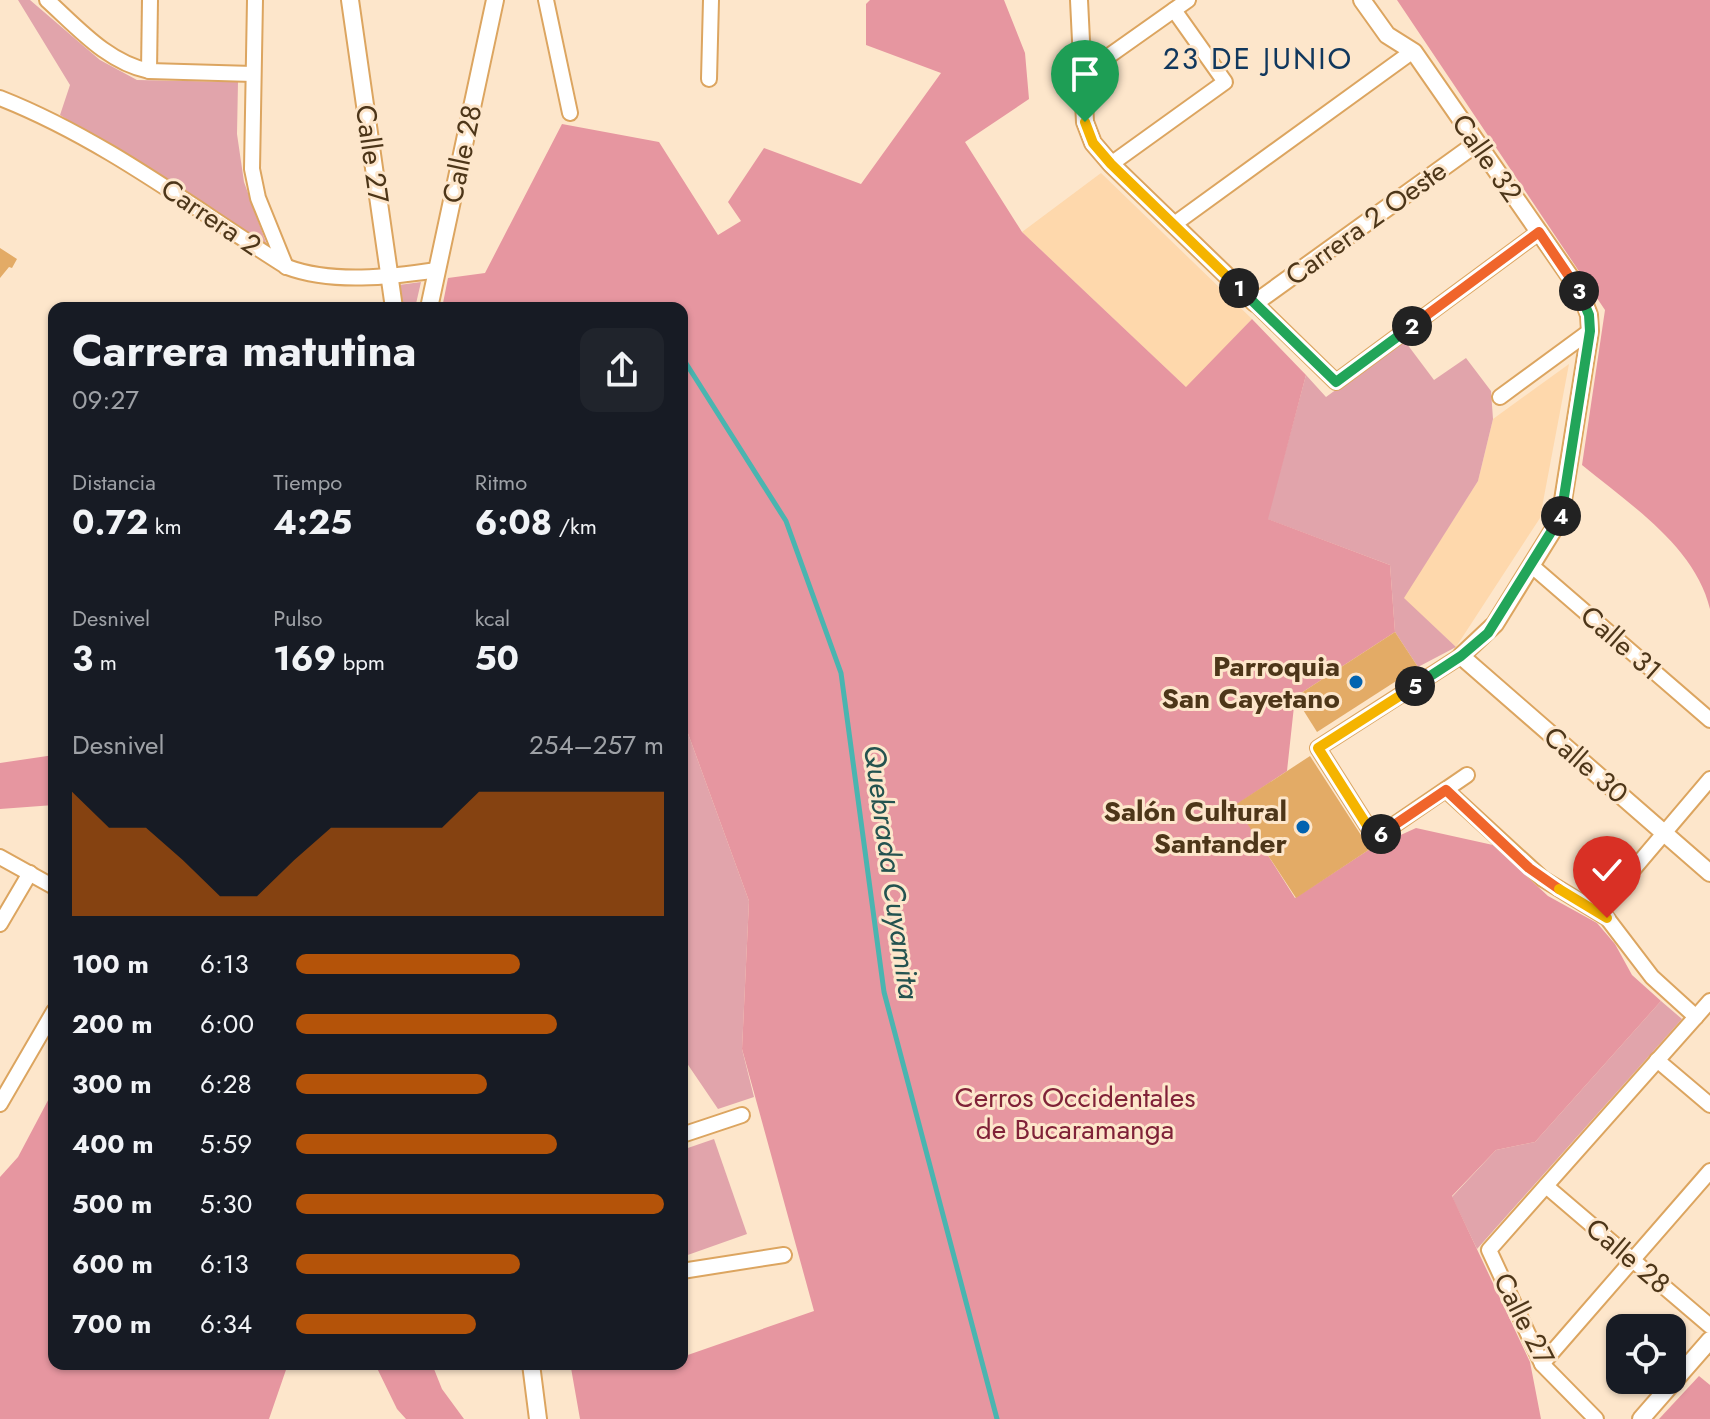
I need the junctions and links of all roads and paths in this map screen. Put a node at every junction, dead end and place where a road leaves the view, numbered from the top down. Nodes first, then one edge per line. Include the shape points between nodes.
1 (47, 0) edge
2 (150, 0) edge
3 (255, 0) edge
4 (350, 0) edge
5 (495, 0) edge
6 (546, 0) edge
7 (711, 0) edge
8 (1079, 0) edge
9 (1188, 0) edge
10 (1362, 0) edge
11 (1174, 10) junction
12 (1413, 51) junction
13 (149, 71) junction
14 (253, 74) junction
15 (1082, 75) junction
16 (709, 79) dead end
17 (0, 98) edge
18 (570, 113) dead end
19 (1477, 143) junction
20 (1111, 164) junction
21 (1173, 225) junction
22 (1539, 232) junction
23 (287, 267) junction
24 (437, 270) junction
25 (390, 277) junction
26 (393, 302) edge
27 (430, 302) edge
28 (1255, 303) junction
29 (1590, 331) junction
30 (1500, 397) dead end
31 (1532, 566) junction
32 (1461, 656) junction
33 (1710, 720) edge
34 (1467, 775) dead end
35 (1710, 779) edge
36 (1446, 790) junction
37 (1664, 833) junction
38 (0, 857) edge
39 (30, 873) junction
40 (1710, 873) edge
41 (48, 884) edge
42 (1598, 911) junction
43 (0, 924) edge
44 (1710, 1001) edge
45 (1696, 1017) junction
46 (48, 1021) edge
47 (1657, 1060) junction
48 (0, 1104) edge
49 (1710, 1105) edge
50 (742, 1115) dead end
51 (688, 1133) edge
52 (1710, 1171) edge
53 (1546, 1186) junction
54 (784, 1255) dead end
55 (1633, 1260) junction
56 (688, 1270) edge
57 (1710, 1326) edge
58 (1710, 1340) edge
59 (1542, 1364) junction
60 (532, 1370) edge
61 (538, 1419) edge
62 (1596, 1419) edge
63 (1641, 1419) edge

1 - 13 street via 116,59
2 - 13 street
3 - 14 street
4 - 25 street, Calle 27
5 - 24 street, Calle 28
6 - 18 street
7 - 16 street
8 - 15 street
9 - 11 street
10 - 12 street, Calle 32 via 1387,35
11 - 15 street
11 - 20 street via 1225,82
12 - 19 street, Calle 32
12 - 21 street
13 - 14 street
14 - 23 street via 252,169 258,198
15 - 20 street via 1087,132
17 - 23 street, Carrera 2 via 134,166
19 - 22 street, Calle 32
19 - 28 street, Carrera 2 Oeste
20 - 21 street
21 - 28 street
22 - 28 street via 1336,382
22 - 29 street, Calle 32 via 1580,291
23 - 25 street, Carrera 2 via 313,274
24 - 25 street, Carrera 2
24 - 27 street, Calle 28
25 - 26 street, Calle 27
29 - 30 street
29 - 31 street via 1563,510
31 - 32 street via 1495,624
31 - 33 street, Calle 31
32 - 36 street via 1318,748 1375,838
32 - 37 street, Calle 30
34 - 36 street
35 - 37 street
36 - 42 street via 1543,879
37 - 40 street, Calle 30
37 - 42 street
38 - 39 street
39 - 41 street
39 - 43 street
42 - 45 street via 1614,924 1652,977
44 - 45 street
45 - 47 street
46 - 48 street
47 - 49 street
47 - 53 street
50 - 51 street
52 - 55 street
53 - 55 street, Calle 28
53 - 59 street, Calle 27 via 1489,1250
54 - 56 street
55 - 57 street, Calle 28
55 - 59 street
58 - 63 street
59 - 62 street, Calle 27
60 - 61 street

